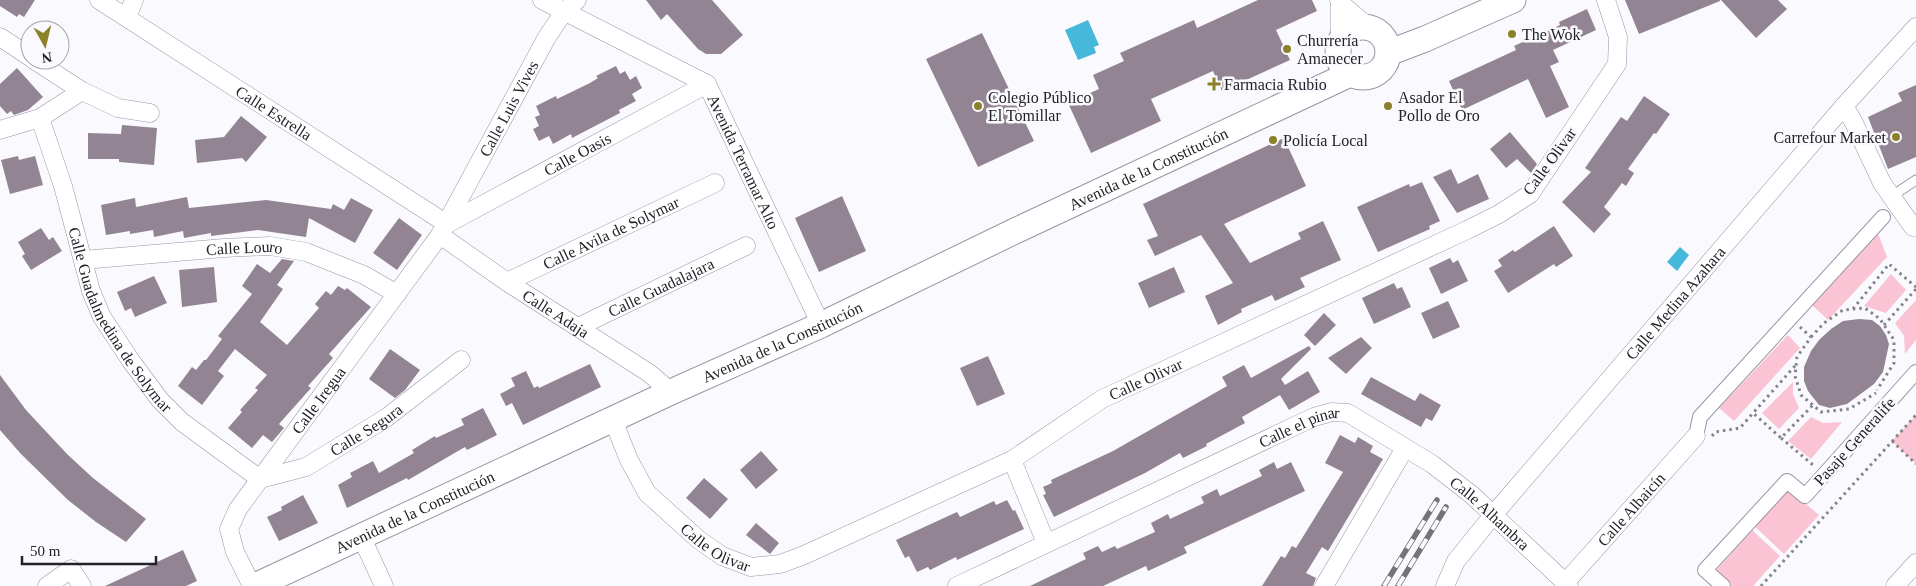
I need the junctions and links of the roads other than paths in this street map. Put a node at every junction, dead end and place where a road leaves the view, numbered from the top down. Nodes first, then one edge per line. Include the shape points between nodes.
1 (99, 0) edge
2 (134, 0) edge
3 (542, 0) edge
4 (577, 0) edge
5 (1513, 0) edge
6 (1606, 0) edge
7 (1340, 2) edge
8 (564, 12) junction
9 (127, 17) junction
10 (1916, 27) edge
11 (0, 37) edge
12 (1380, 39) junction
13 (20, 50) edge
14 (1343, 58) junction
15 (49, 70) edge
16 (707, 84) junction
17 (82, 91) junction
18 (1844, 106) junction
19 (150, 113) dead end
20 (40, 118) junction
21 (0, 130) edge
22 (1916, 180) edge
23 (715, 183) dead end
24 (1892, 196) junction
25 (1883, 217) dead end
26 (1913, 227) dead end
27 (443, 229) junction
28 (746, 246) dead end
29 (84, 260) junction
30 (507, 282) junction
31 (396, 294) junction
32 (821, 325) junction
33 (578, 327) junction
34 (461, 360) dead end
35 (1916, 372) edge
36 (671, 392) junction
37 (613, 420) junction
38 (1696, 436) joint
39 (1406, 448) junction
40 (1012, 460) junction
41 (260, 479) junction
42 (1494, 514) junction
43 (361, 536) junction
44 (1046, 543) junction
45 (1916, 563) edge
46 (1567, 584) edge
47 (47, 586) edge
48 (82, 586) edge
49 (254, 586) edge
50 (384, 586) edge
51 (957, 586) edge
52 (1324, 586) edge
53 (1445, 586) edge
54 (1723, 586) edge
55 (1895, 586) edge

1 - 9 street, Calle Estrella
2 - 9 street
3 - 8 street, Avenida Terramar Alto
4 - 8 street, Calle Luis Vives
5 - 12 main road via 1425,39
6 - 40 street, Calle Olivar via 1618,37 1617,64 1530,194 1467,230 1102,399
7 - 12 street
7 - 14 street
8 - 16 street, Avenida Terramar Alto
8 - 27 street, Calle Luis Vives via 542,46
9 - 27 street, Calle Estrella
10 - 18 street, Calle Medina Azahara
11 - 13 street
12 - 14 main road via 1362,27 1352,30 1345,35
12 - 14 main road via 1386,61 1375,74 1358,77
14 - 32 main road, Avenida de la Constitución via 1307,93
15 - 17 street
16 - 27 street, Calle Oasis
16 - 32 street, Avenida Terramar Alto
17 - 19 street via 118,108
17 - 20 street
18 - 24 street via 1882,183
18 - 42 street, Calle Medina Azahara
20 - 21 street
20 - 29 street, Calle Guadalmedina de Solymar
22 - 24 lane
23 - 30 street, Calle Avila de Solymar
24 - 26 street
25 - 38 street via 1700,417
27 - 30 street, Calle Adaja
27 - 31 street, Calle Iregua
28 - 33 street, Calle Guadalajara
29 - 31 street, Calle Louro via 270,246 306,252 364,275
29 - 41 street, Calle Guadalmedina de Solymar via 91,291 102,317 160,400 182,422
30 - 33 street, Calle Adaja
31 - 41 street, Calle Iregua
32 - 36 main road, Avenida de la Constitución
33 - 36 street, Calle Adaja via 649,373
34 - 41 street, Calle Segura via 386,418 306,467
35 - 54 street, Pasaje Generalife via 1805,496 1787,481 1705,570
36 - 37 main road, Avenida de la Constitución
37 - 40 street, Calle Olivar via 647,493 699,540 722,556 751,566 780,564 802,556
37 - 43 main road, Avenida de la Constitución
38 - 46 street, Calle Albaicín
39 - 42 street, Calle Alhambra via 1432,464
39 - 44 street, Calle el pinar via 1348,413 1332,412 1314,417
39 - 52 street
40 - 44 street
41 - 49 street, Calle Iregua via 238,509 229,530 234,552
42 - 46 street, Calle Alhambra
42 - 53 street, Calle Medina Azahara via 1456,561
43 - 49 main road, Avenida de la Constitución
43 - 50 street
44 - 51 street, Calle el pinar
45 - 55 street
47 - 48 street via 71,568

